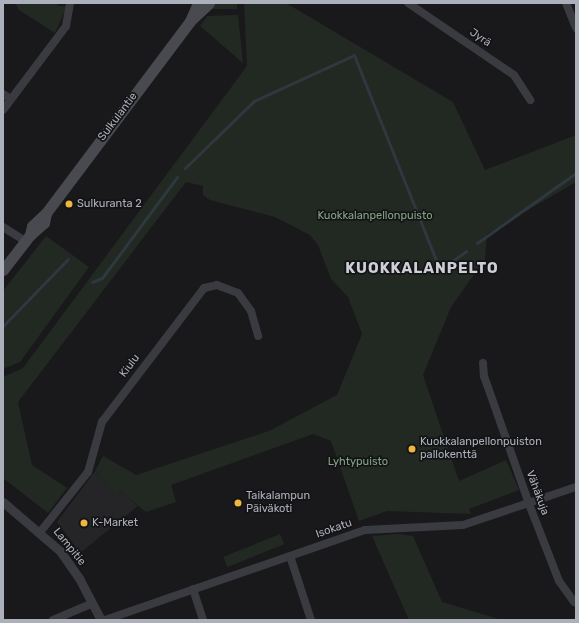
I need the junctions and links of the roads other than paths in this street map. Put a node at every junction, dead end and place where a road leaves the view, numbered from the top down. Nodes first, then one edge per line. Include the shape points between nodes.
1 (70, 3) edge
2 (198, 3) edge
3 (209, 3) edge
4 (408, 3) edge
5 (566, 3) edge
6 (190, 21) junction
7 (576, 28) edge
8 (3, 94) edge
9 (11, 99) junction
10 (530, 100) dead end
11 (3, 110) edge
12 (3, 227) edge
13 (27, 238) junction
14 (3, 270) edge
15 (258, 336) dead end
16 (483, 363) dead end
17 (576, 487) edge
18 (3, 502) edge
19 (529, 504) junction
20 (41, 531) junction
21 (290, 556) junction
22 (193, 589) junction
23 (574, 602) dead end
24 (93, 603) junction
25 (54, 620) edge
26 (101, 620) edge
27 (105, 620) edge
28 (203, 620) edge
29 (311, 620) edge

1 - 9 street via 66,26
2 - 6 main road, Sulkulantie
3 - 6 main road, Sulkulantie
4 - 10 street, Jyrä via 514,74
5 - 7 street
6 - 13 main road, Sulkulantie via 46,214 38,218
8 - 9 street
9 - 11 street
12 - 13 street
13 - 14 main road, Sulkulantie
15 - 20 street, Kiulu via 251,311 238,293 217,286 204,288 102,422 88,472
16 - 19 street, Vähäkuja via 484,376
17 - 19 street, Isokatu
18 - 20 street, Lampitie
19 - 21 street, Isokatu via 463,525 366,530
19 - 23 street, Vähäkuja via 559,581
20 - 24 street, Lampitie via 76,574
21 - 22 street, Isokatu
21 - 29 street
22 - 27 street, Isokatu
22 - 28 street
24 - 25 street
24 - 26 street, Lampitie

